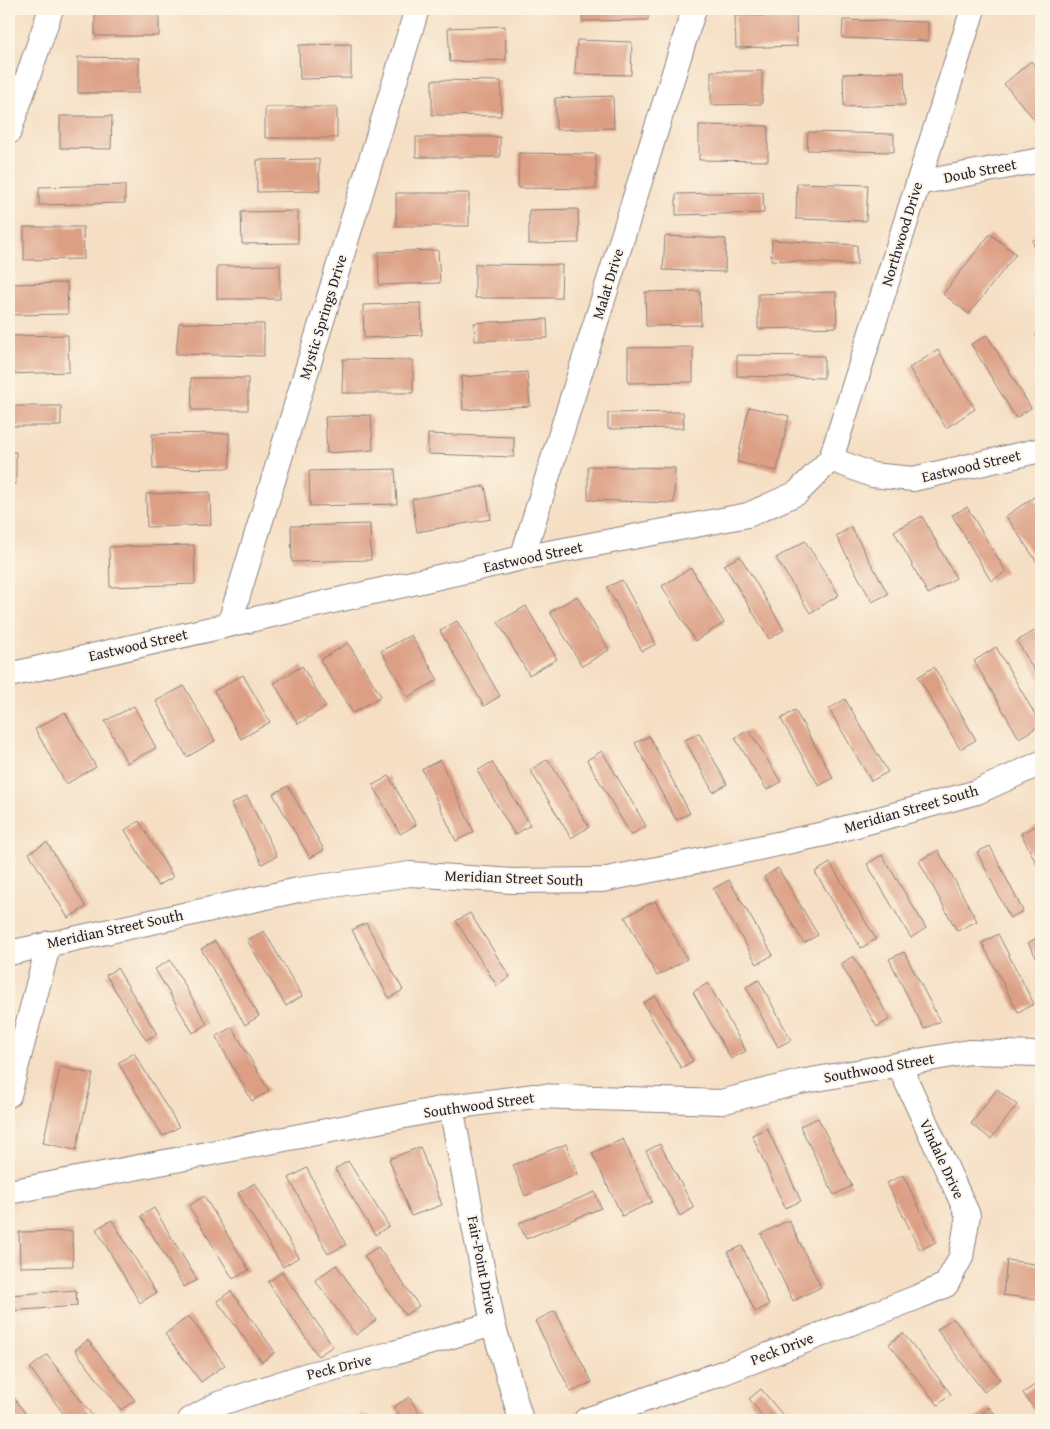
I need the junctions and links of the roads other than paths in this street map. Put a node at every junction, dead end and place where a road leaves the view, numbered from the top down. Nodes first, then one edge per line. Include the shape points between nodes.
1 (51, 9) edge
2 (416, 9) edge
3 (694, 9) edge
4 (973, 9) edge
5 (9, 132) edge
6 (1041, 160) edge
7 (918, 183) junction
8 (1041, 450) edge
9 (831, 459) junction
10 (522, 558) junction
11 (229, 625) junction
12 (9, 675) edge
13 (1041, 762) edge
14 (49, 943) junction
15 (9, 953) edge
16 (1041, 1054) edge
17 (899, 1065) junction
18 (9, 1096) edge
19 (451, 1107) junction
20 (9, 1192) edge
21 (962, 1256) joint
22 (493, 1324) junction
23 (190, 1420) edge
24 (521, 1420) edge
25 (586, 1420) edge

1 - 5 street
2 - 11 street, Mystic Springs Drive
3 - 10 street, Malat Drive
4 - 7 street, Northwood Drive
6 - 7 street, Doub Street
7 - 9 street, Northwood Drive
8 - 9 street, Eastwood Street via 913,479 872,475
9 - 10 street, Eastwood Street via 797,494 748,515
10 - 11 street, Eastwood Street
11 - 12 street, Eastwood Street
13 - 14 street, Meridian Street South via 977,792 824,834 602,880 513,881 410,874 298,890
14 - 15 street, Meridian Street South
14 - 18 street
16 - 17 street, Southwood Street via 969,1052
17 - 19 street, Southwood Street via 800,1082 722,1102 534,1096
17 - 21 street, Vindale Drive via 968,1215
19 - 20 street, Southwood Street
19 - 22 street, Fair-Point Drive
21 - 25 street, Peck Drive via 946,1285 722,1373
22 - 23 street, Peck Drive via 394,1354 307,1375 218,1404
22 - 24 street, Fair-Point Drive

